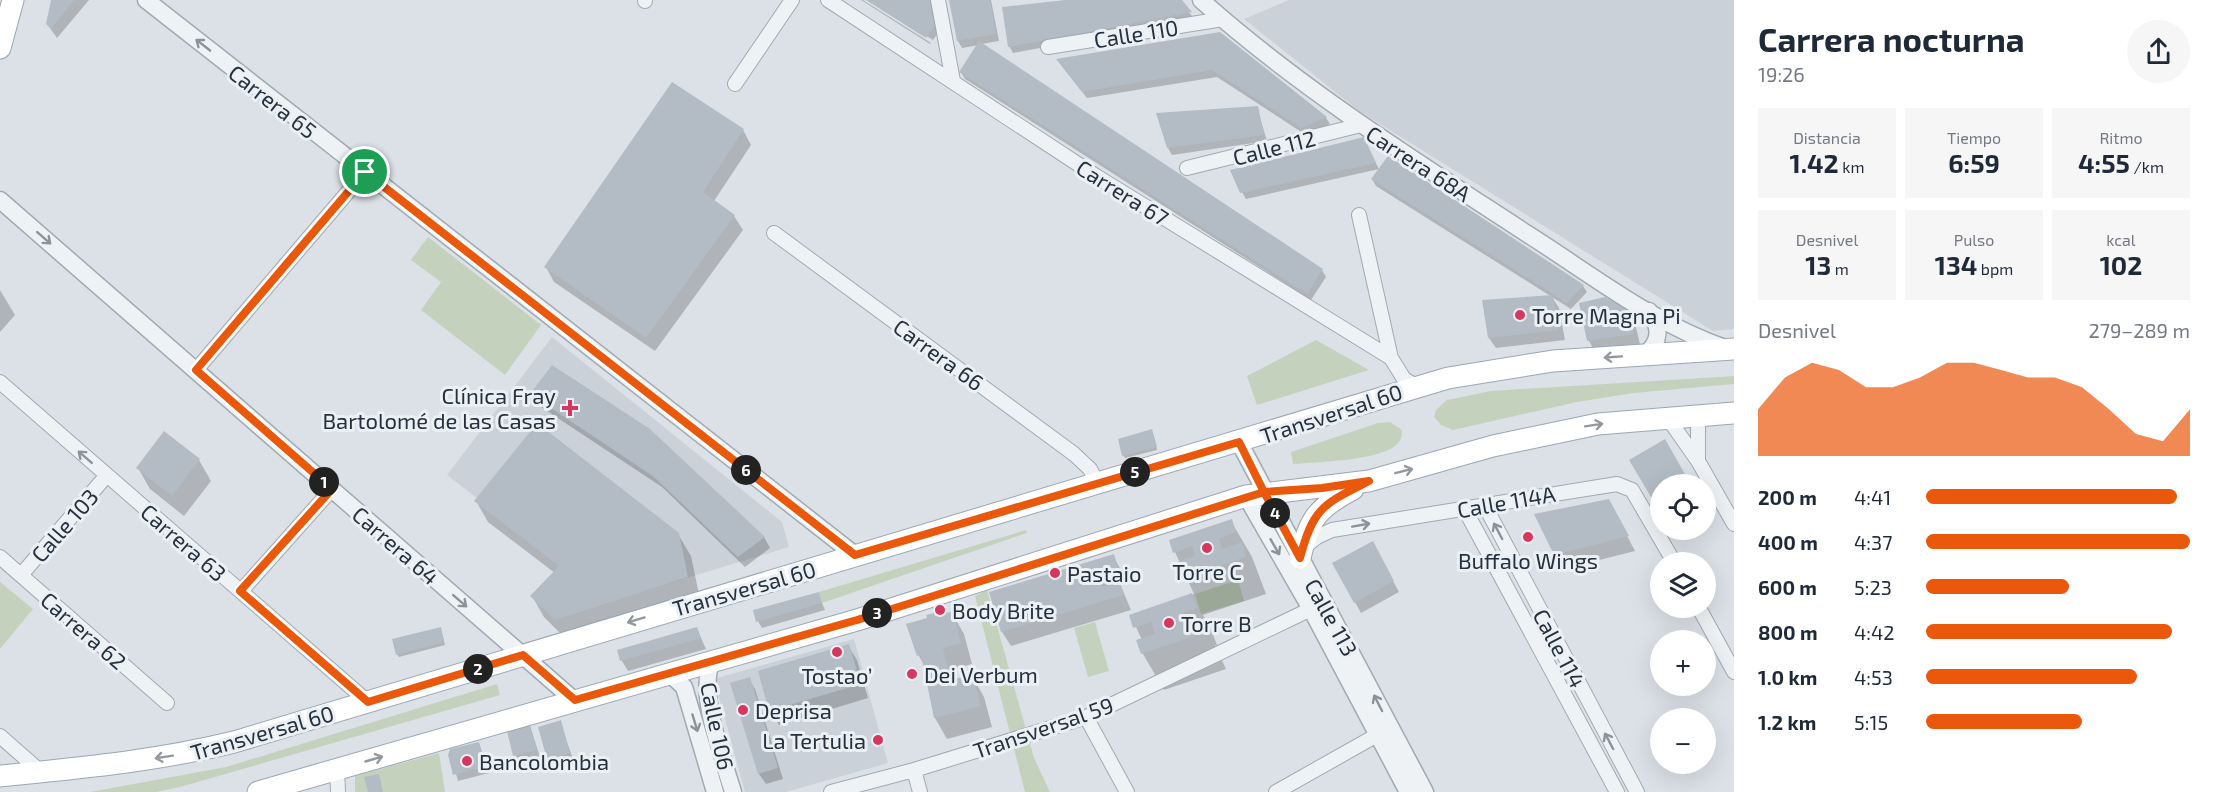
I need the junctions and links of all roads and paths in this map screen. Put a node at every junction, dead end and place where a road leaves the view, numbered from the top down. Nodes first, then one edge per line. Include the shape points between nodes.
1 (13, 0) edge
2 (146, 0) edge
3 (792, 0) edge
4 (828, 0) edge
5 (938, 0) edge
6 (1201, 0) edge
7 (1223, 19) junction
8 (1048, 47) dead end
9 (0, 48) edge
10 (953, 81) junction
11 (735, 84) dead end
12 (1361, 125) junction
13 (1187, 168) dead end
14 (365, 172) junction
15 (0, 200) edge
16 (1359, 215) dead end
17 (774, 232) dead end
18 (1649, 312) junction
19 (1731, 349) edge
20 (1645, 355) junction
21 (1391, 358) junction
22 (196, 370) junction
23 (0, 382) edge
24 (1416, 386) junction
25 (1734, 413) edge
26 (1698, 415) junction
27 (1667, 417) junction
28 (1239, 442) junction
29 (1698, 461) junction
30 (107, 475) junction
31 (1369, 481) junction
32 (1097, 483) junction
33 (332, 489) junction
34 (1255, 494) junction
35 (1484, 504) junction
36 (1464, 508) junction
37 (1734, 524) edge
38 (1668, 552) edge
39 (1301, 554) junction
40 (855, 555) junction
41 (0, 557) edge
42 (21, 575) junction
43 (240, 591) junction
44 (1311, 609) junction
45 (1704, 618) edge
46 (523, 655) junction
47 (712, 661) junction
48 (1734, 672) edge
49 (669, 673) junction
50 (575, 700) junction
51 (368, 702) junction
52 (167, 704) dead end
53 (1086, 717) junction
54 (1384, 731) junction
55 (0, 736) edge
56 (337, 769) junction
57 (914, 770) junction
58 (41, 772) junction
59 (0, 776) edge
60 (720, 790) edge
61 (258, 792) edge
62 (338, 792) edge
63 (831, 792) edge
64 (920, 792) edge
65 (1127, 792) edge
66 (1276, 792) edge
67 (1408, 792) edge
68 (1425, 792) edge
69 (1617, 792) edge
70 (1637, 792) edge

1 - 9 main road
14 -> 2 street, Carrera 65
3 - 11 street
4 - 10 street, Carrera 67
5 - 10 street
6 - 7 street, Carrera 68A
7 - 8 street, Calle 110
7 - 12 street, Carrera 68A via 1296,79
10 - 21 street, Carrera 67 via 1096,176
12 - 13 street, Calle 112
12 - 18 street, Carrera 68A
14 - 22 street
14 - 40 street, Carrera 65
15 -> 22 street, Carrera 64
16 - 21 street
17 - 32 street, Carrera 66 via 1082,460
18 - 19 street, Carrera 68A via 1704,341
18 - 20 street via 1659,331 1656,344
19 - 20 main road, Transversal 60
20 -> 24 main road, Transversal 60 via 1516,365
21 - 24 street, Carrera 67 via 1404,379
22 - 33 street, Carrera 64
30 -> 23 street, Carrera 63
24 - 28 main road, Transversal 60
25 - 26 main road
26 - 27 main road
26 - 29 street
27 - 29 street
31 -> 27 main road via 1563,430
28 - 32 main road, Transversal 60
28 - 34 street, Calle 113
29 - 37 street
30 - 42 street, Calle 103
30 - 43 street, Carrera 63
31 - 34 main road
31 - 39 main road via 1321,508
32 - 40 main road, Transversal 60
33 - 43 street
33 -> 46 street, Carrera 64
34 - 39 street, Calle 113
34 -> 44 street, Calle 113
34 - 47 main road via 857,620
35 - 36 street, Calle 114A
35 - 38 street, Calle 114A via 1605,484 1625,486 1632,490
70 -> 35 street, Calle 114
39 -> 36 street, Calle 114A via 1317,537 1332,530
36 - 69 street, Calle 114
54 -> 39 street, Calle 113
40 -> 46 main road, Transversal 60
41 - 42 street, Carrera 62
42 - 52 street, Carrera 62
43 - 51 street, Carrera 63
44 - 53 street, Transversal 59
44 - 54 street, Calle 113
45 - 48 street
46 - 50 street, Carrera 64
46 - 51 main road, Transversal 60
47 - 49 main road
47 - 60 street, Calle 106 via 707,694
49 - 50 main road
49 -> 60 street, Calle 106 via 684,687
56 -> 50 main road
51 -> 58 main road, Transversal 60 via 177,755
53 - 57 street, Transversal 59
53 - 65 street
54 - 66 street
54 - 67 street, Calle 113
54 - 68 street, Calle 113
55 - 58 street
56 - 61 main road
56 - 62 street
57 - 63 street, Transversal 59
57 - 64 street
58 - 59 main road, Transversal 60

